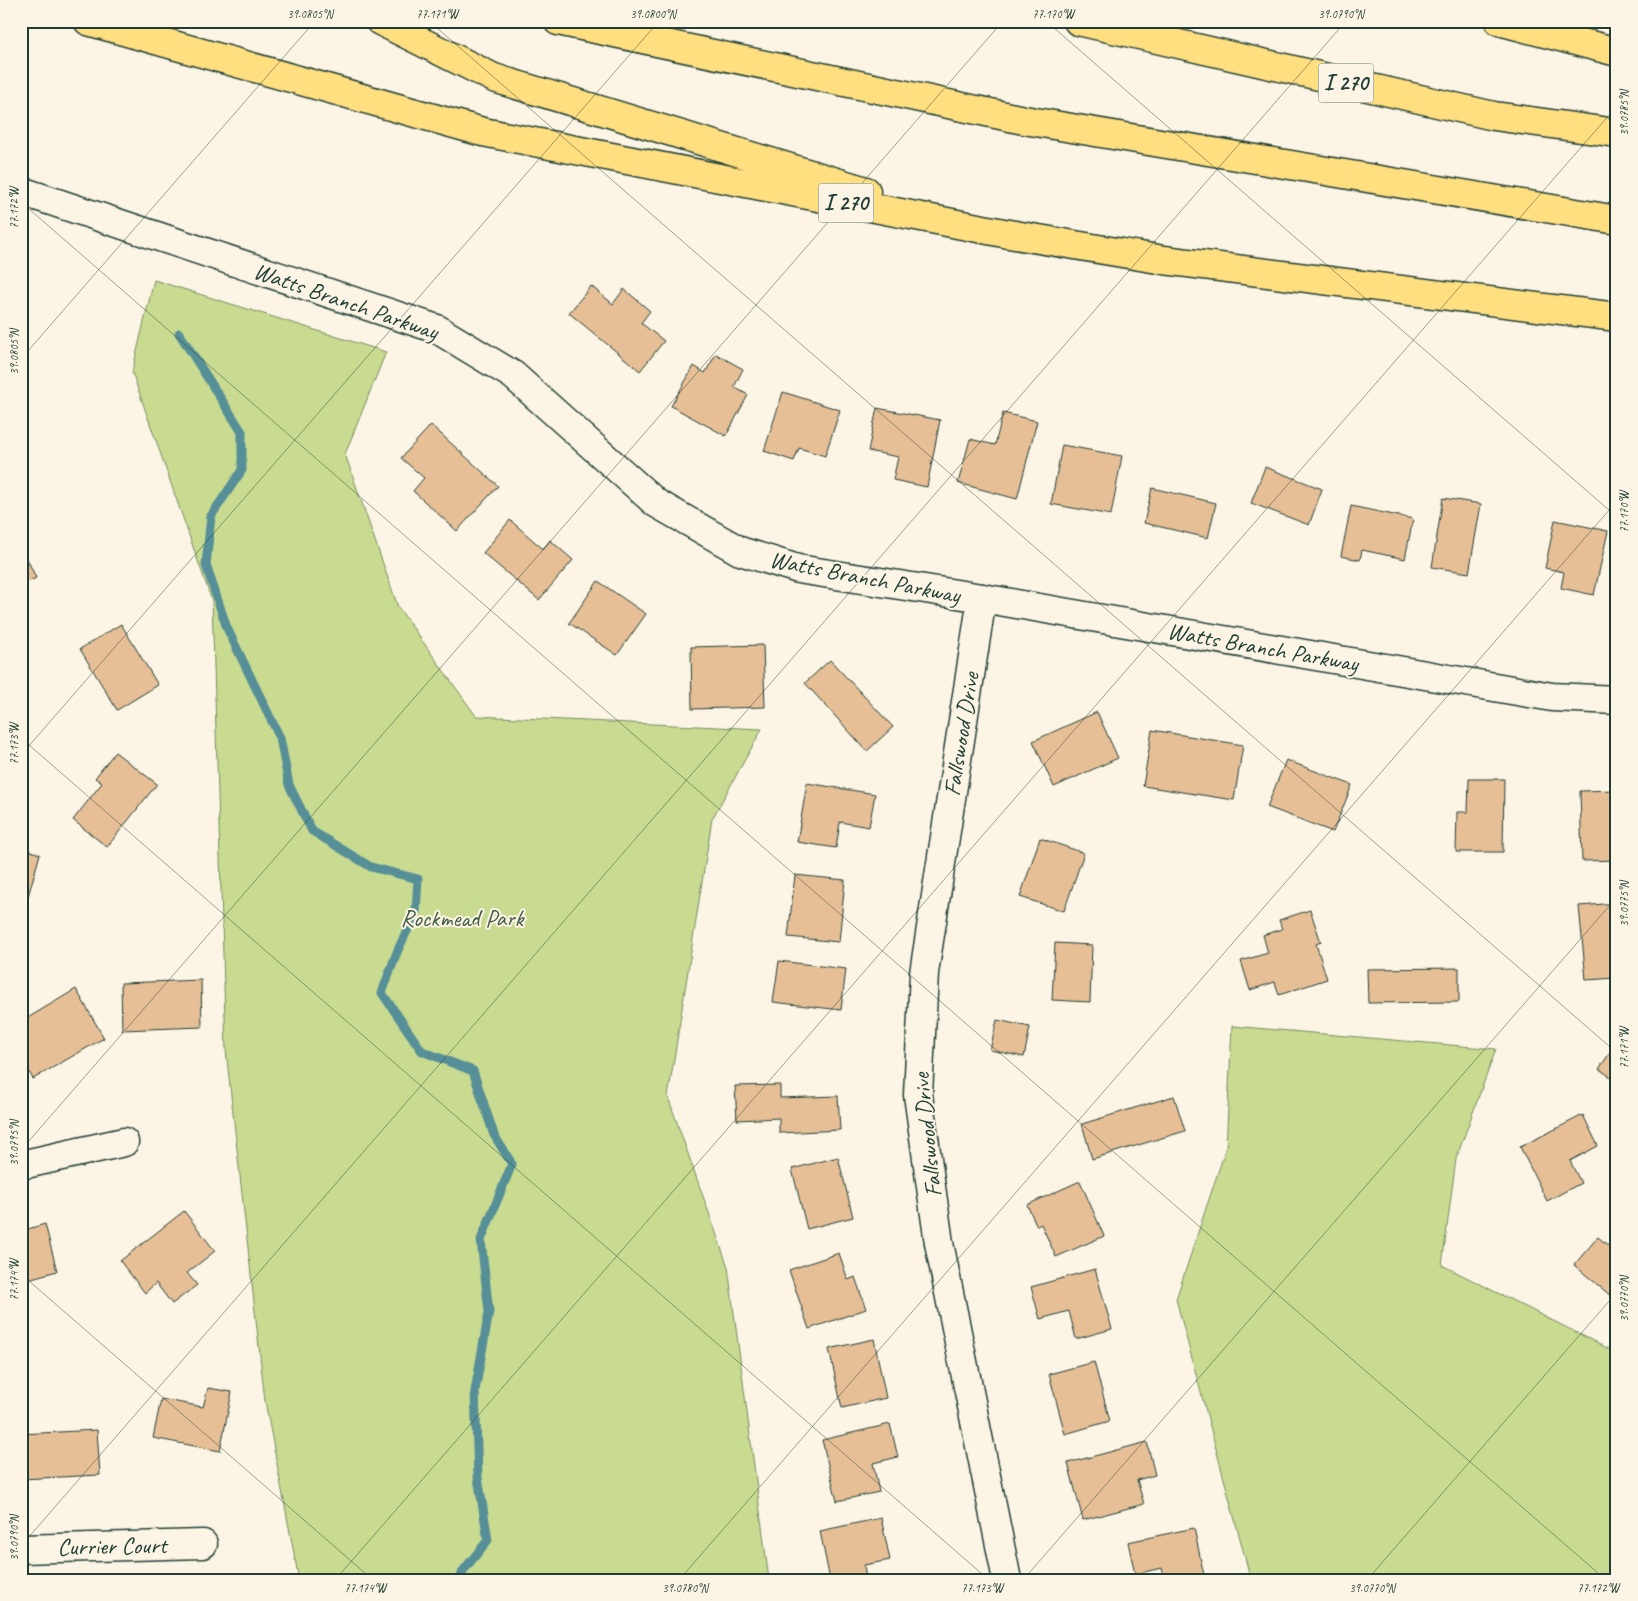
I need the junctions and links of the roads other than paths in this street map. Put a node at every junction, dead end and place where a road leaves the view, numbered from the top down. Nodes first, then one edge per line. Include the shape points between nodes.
1 (88, 21) edge
2 (380, 21) edge
3 (558, 21) edge
4 (1078, 21) edge
5 (1499, 21) edge
6 (1617, 52) edge
7 (1617, 133) edge
8 (21, 191) edge
9 (1617, 220) edge
10 (1009, 234) junction
11 (1617, 318) edge
12 (982, 598) junction
13 (1617, 700) edge
14 (124, 1142) dead end
15 (21, 1165) edge
16 (203, 1544) dead end
17 (21, 1549) edge
18 (1008, 1580) edge

1 - 10 highway, I 270 via 483,132
2 - 10 highway via 494,78
3 - 9 highway via 1024,120
4 - 7 highway, I 270 via 1494,116
5 - 6 highway
8 - 12 street, Watts Branch Parkway via 437,329 513,375 656,503 740,551 798,569
10 - 11 highway, I 270 via 1164,260
12 - 13 street, Watts Branch Parkway via 1552,697
12 - 18 street, Fallswood Drive via 924,973 918,1095 939,1243
14 - 15 street
16 - 17 street, Currier Court

